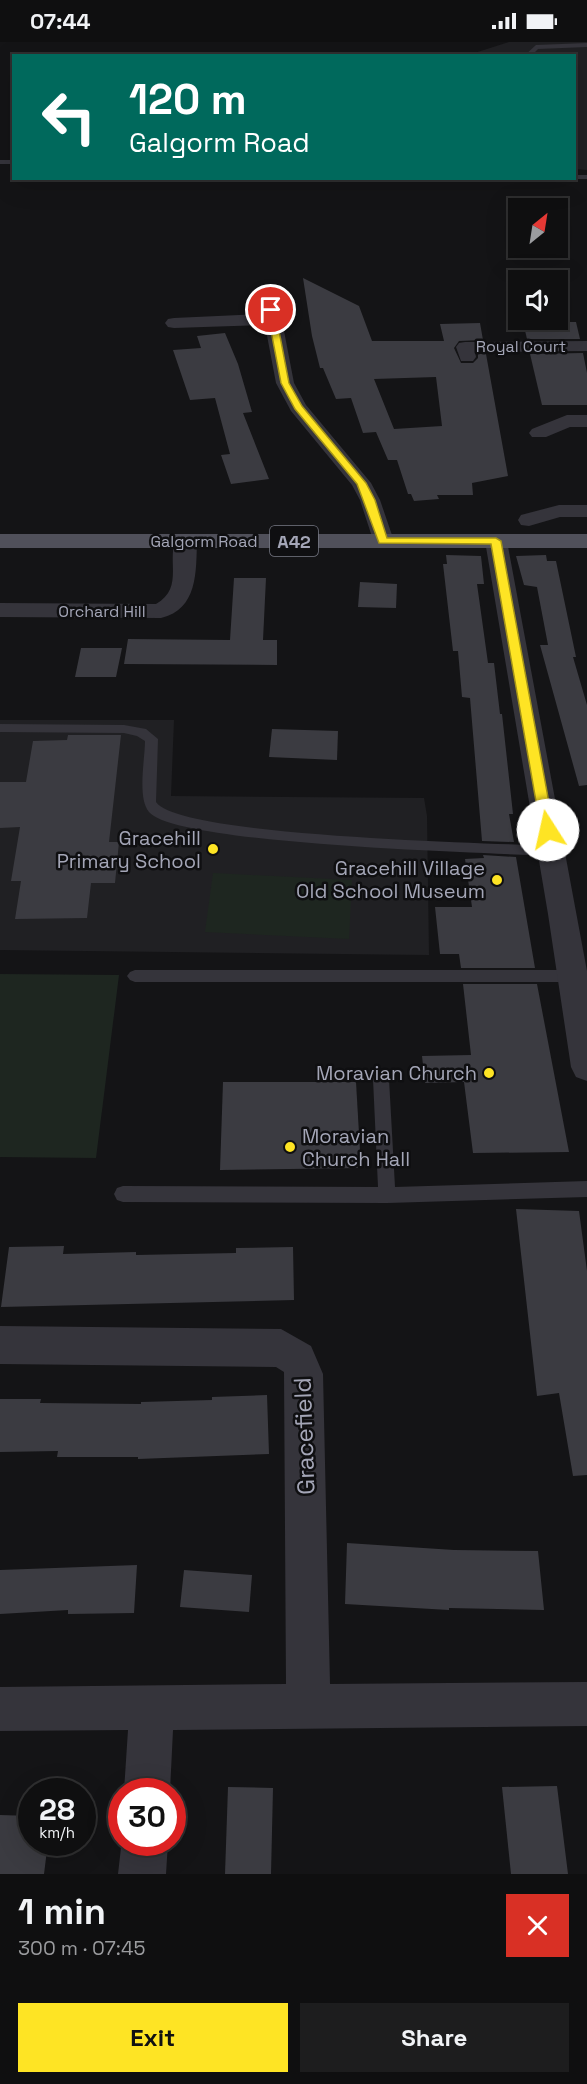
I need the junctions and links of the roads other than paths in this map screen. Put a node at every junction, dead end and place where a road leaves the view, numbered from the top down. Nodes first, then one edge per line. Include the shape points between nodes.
1 (587, 45) edge
2 (529, 54) edge
3 (174, 323) dead end
4 (587, 346) edge
5 (467, 357) dead end
6 (587, 421) edge
7 (539, 433) dead end
8 (587, 511) edge
9 (529, 520) dead end
10 (186, 541) junction
11 (383, 541) junction
12 (496, 541) junction
13 (587, 541) edge
14 (0, 542) edge
15 (0, 610) edge
16 (0, 728) edge
17 (552, 851) junction
18 (575, 914) edge
19 (135, 976) dead end
20 (573, 976) junction
21 (587, 1067) edge
22 (381, 1079) dead end
23 (587, 1189) edge
24 (123, 1194) dead end
25 (387, 1195) junction
26 (0, 1345) edge
27 (587, 1704) edge
28 (152, 1707) junction
29 (308, 1707) junction
30 (0, 1709) edge
31 (148, 1778) edge
32 (143, 1856) edge
33 (142, 1874) edge

1 - 2 lane via 536,47
3 - 11 street via 272,314 285,383 298,407 361,483
4 - 5 street, Royal Court via 465,346
6 - 7 street via 567,421
8 - 9 street via 559,511
10 - 11 main road, Galgorm Road / A42
10 - 14 main road, Galgorm Road / A42
10 - 15 street, Orchard Hill via 182,589 173,605 161,611
11 - 12 main road, Galgorm Road / A42
12 - 13 main road, Galgorm Road / A42
12 - 17 street
16 - 17 lane via 141,732 152,739 149,802 155,812 183,821 242,832 335,840
17 - 18 street
18 - 20 street
19 - 20 lane
20 - 21 street
22 - 25 lane
23 - 25 lane
24 - 25 lane
26 - 29 street, Gracefield via 281,1348 298,1359 304,1374
27 - 29 street
28 - 29 street
28 - 30 street
28 - 31 street
32 - 33 street

